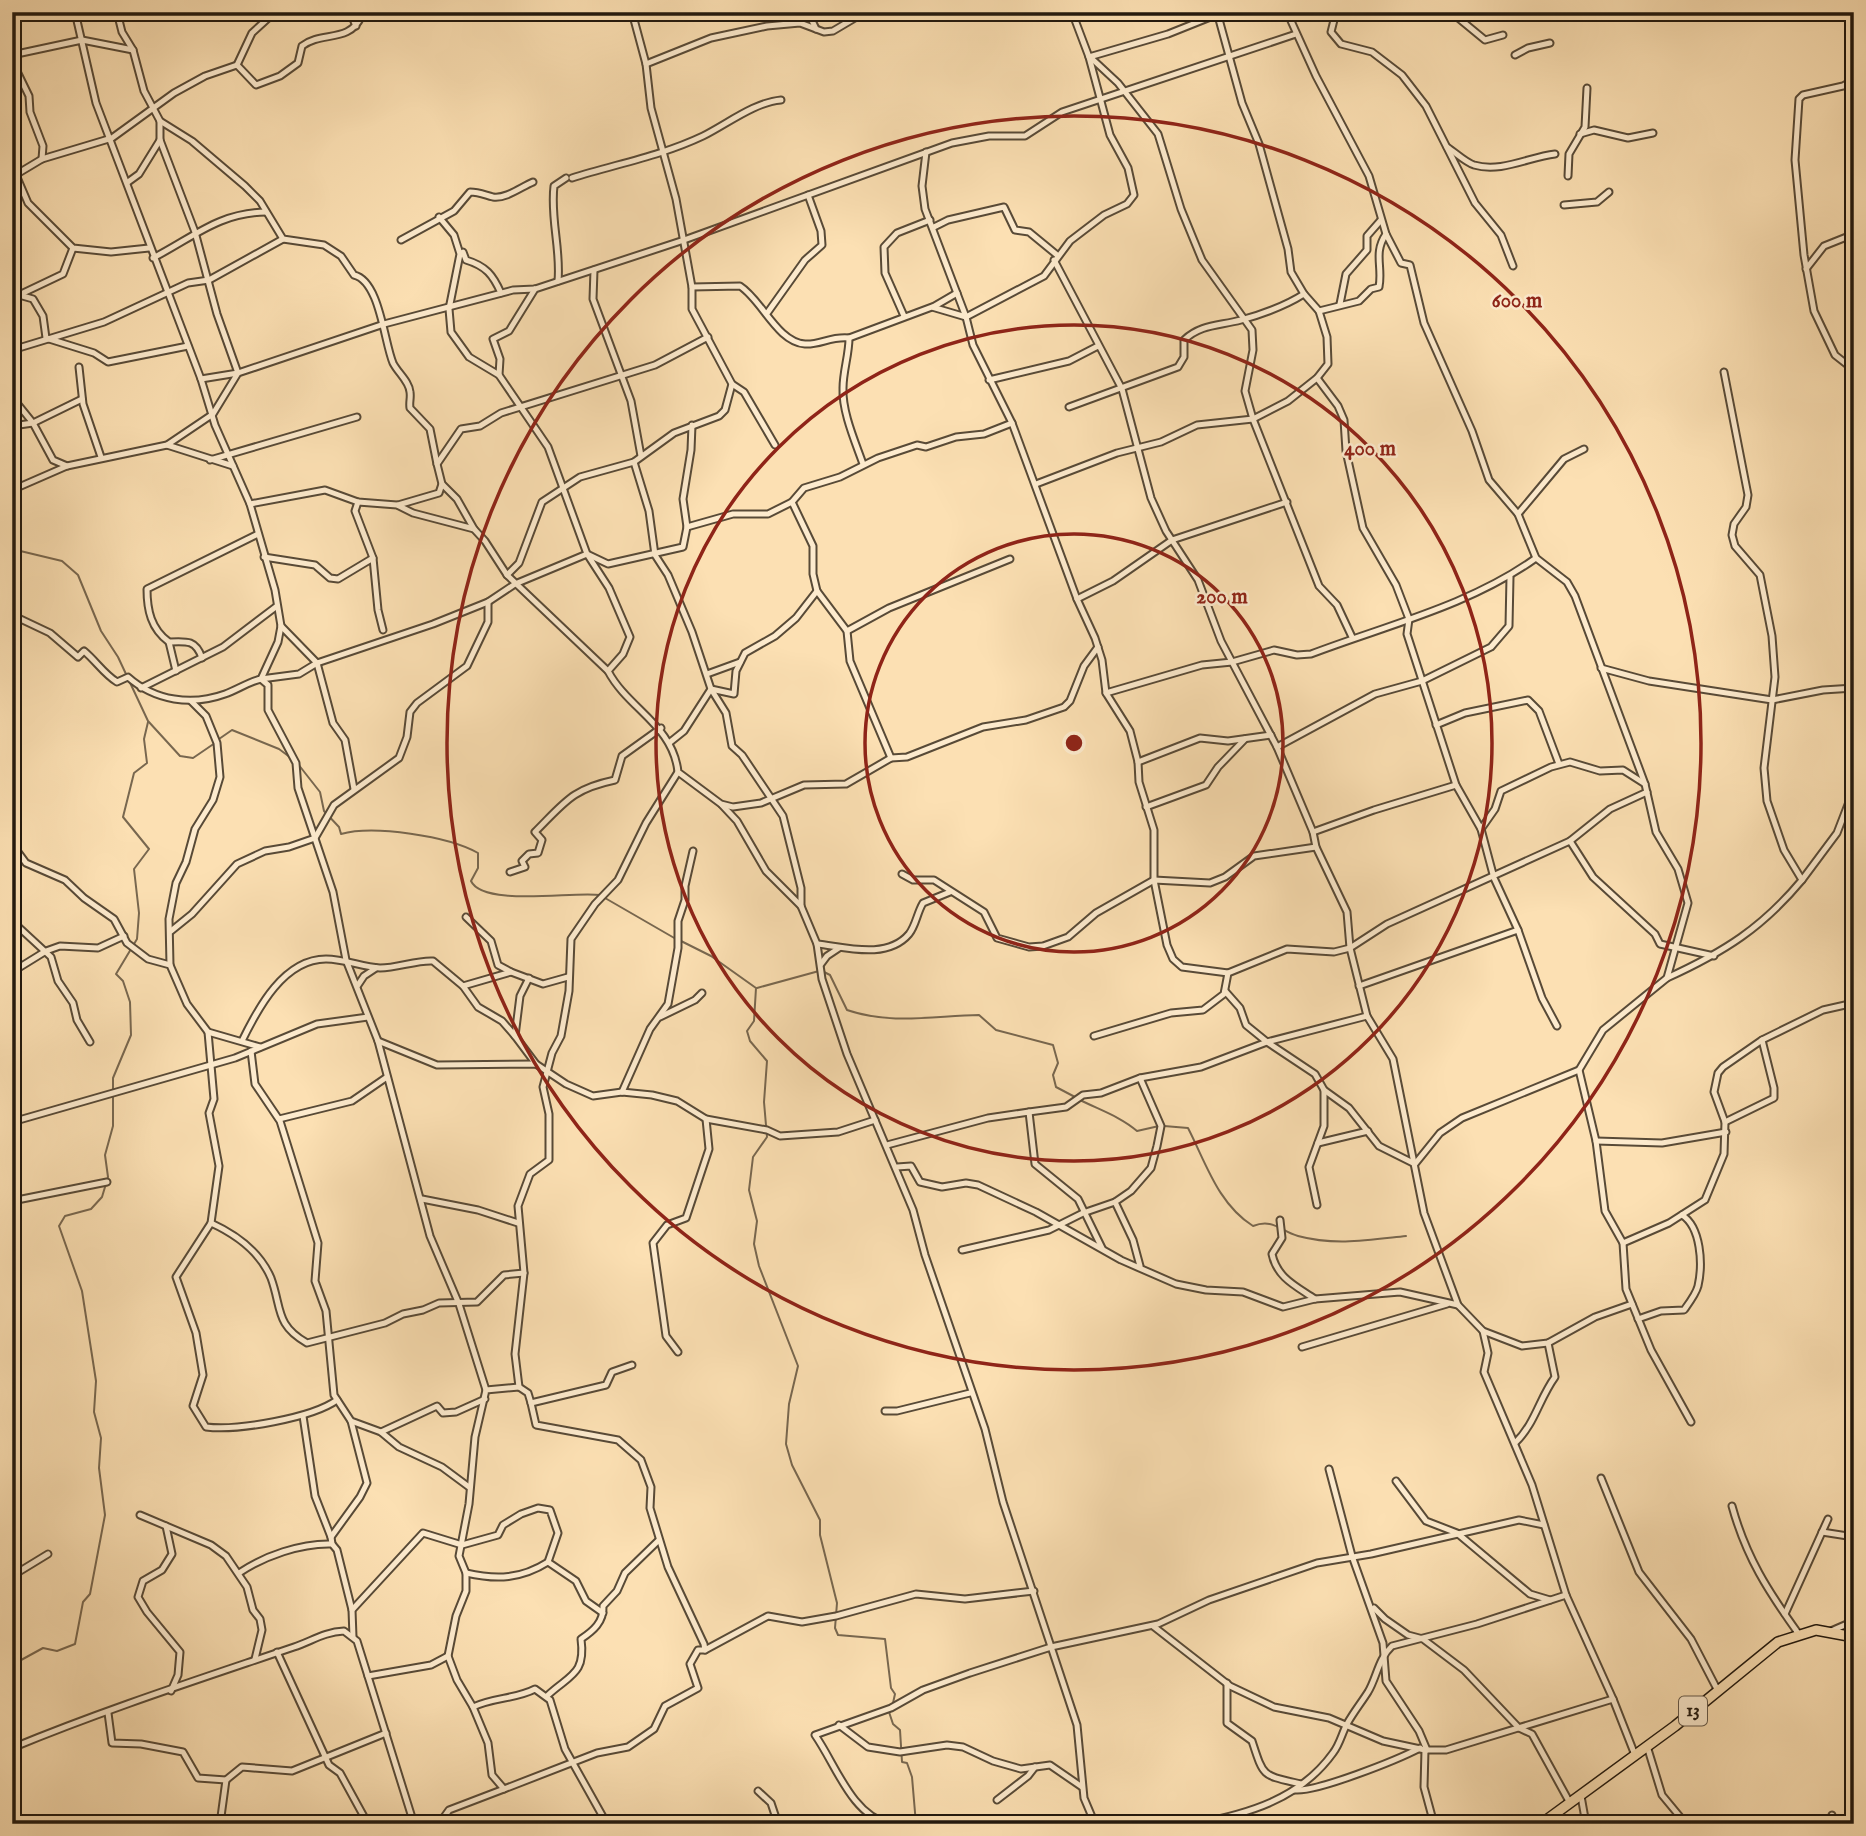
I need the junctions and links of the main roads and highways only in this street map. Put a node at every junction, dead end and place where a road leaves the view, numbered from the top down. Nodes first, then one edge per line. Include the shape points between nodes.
1 (1854, 1637) edge
2 (1541, 1824) edge

1 - 2 main road, 13 via 1831,1631 1798,1633 1767,1648 1647,1746

